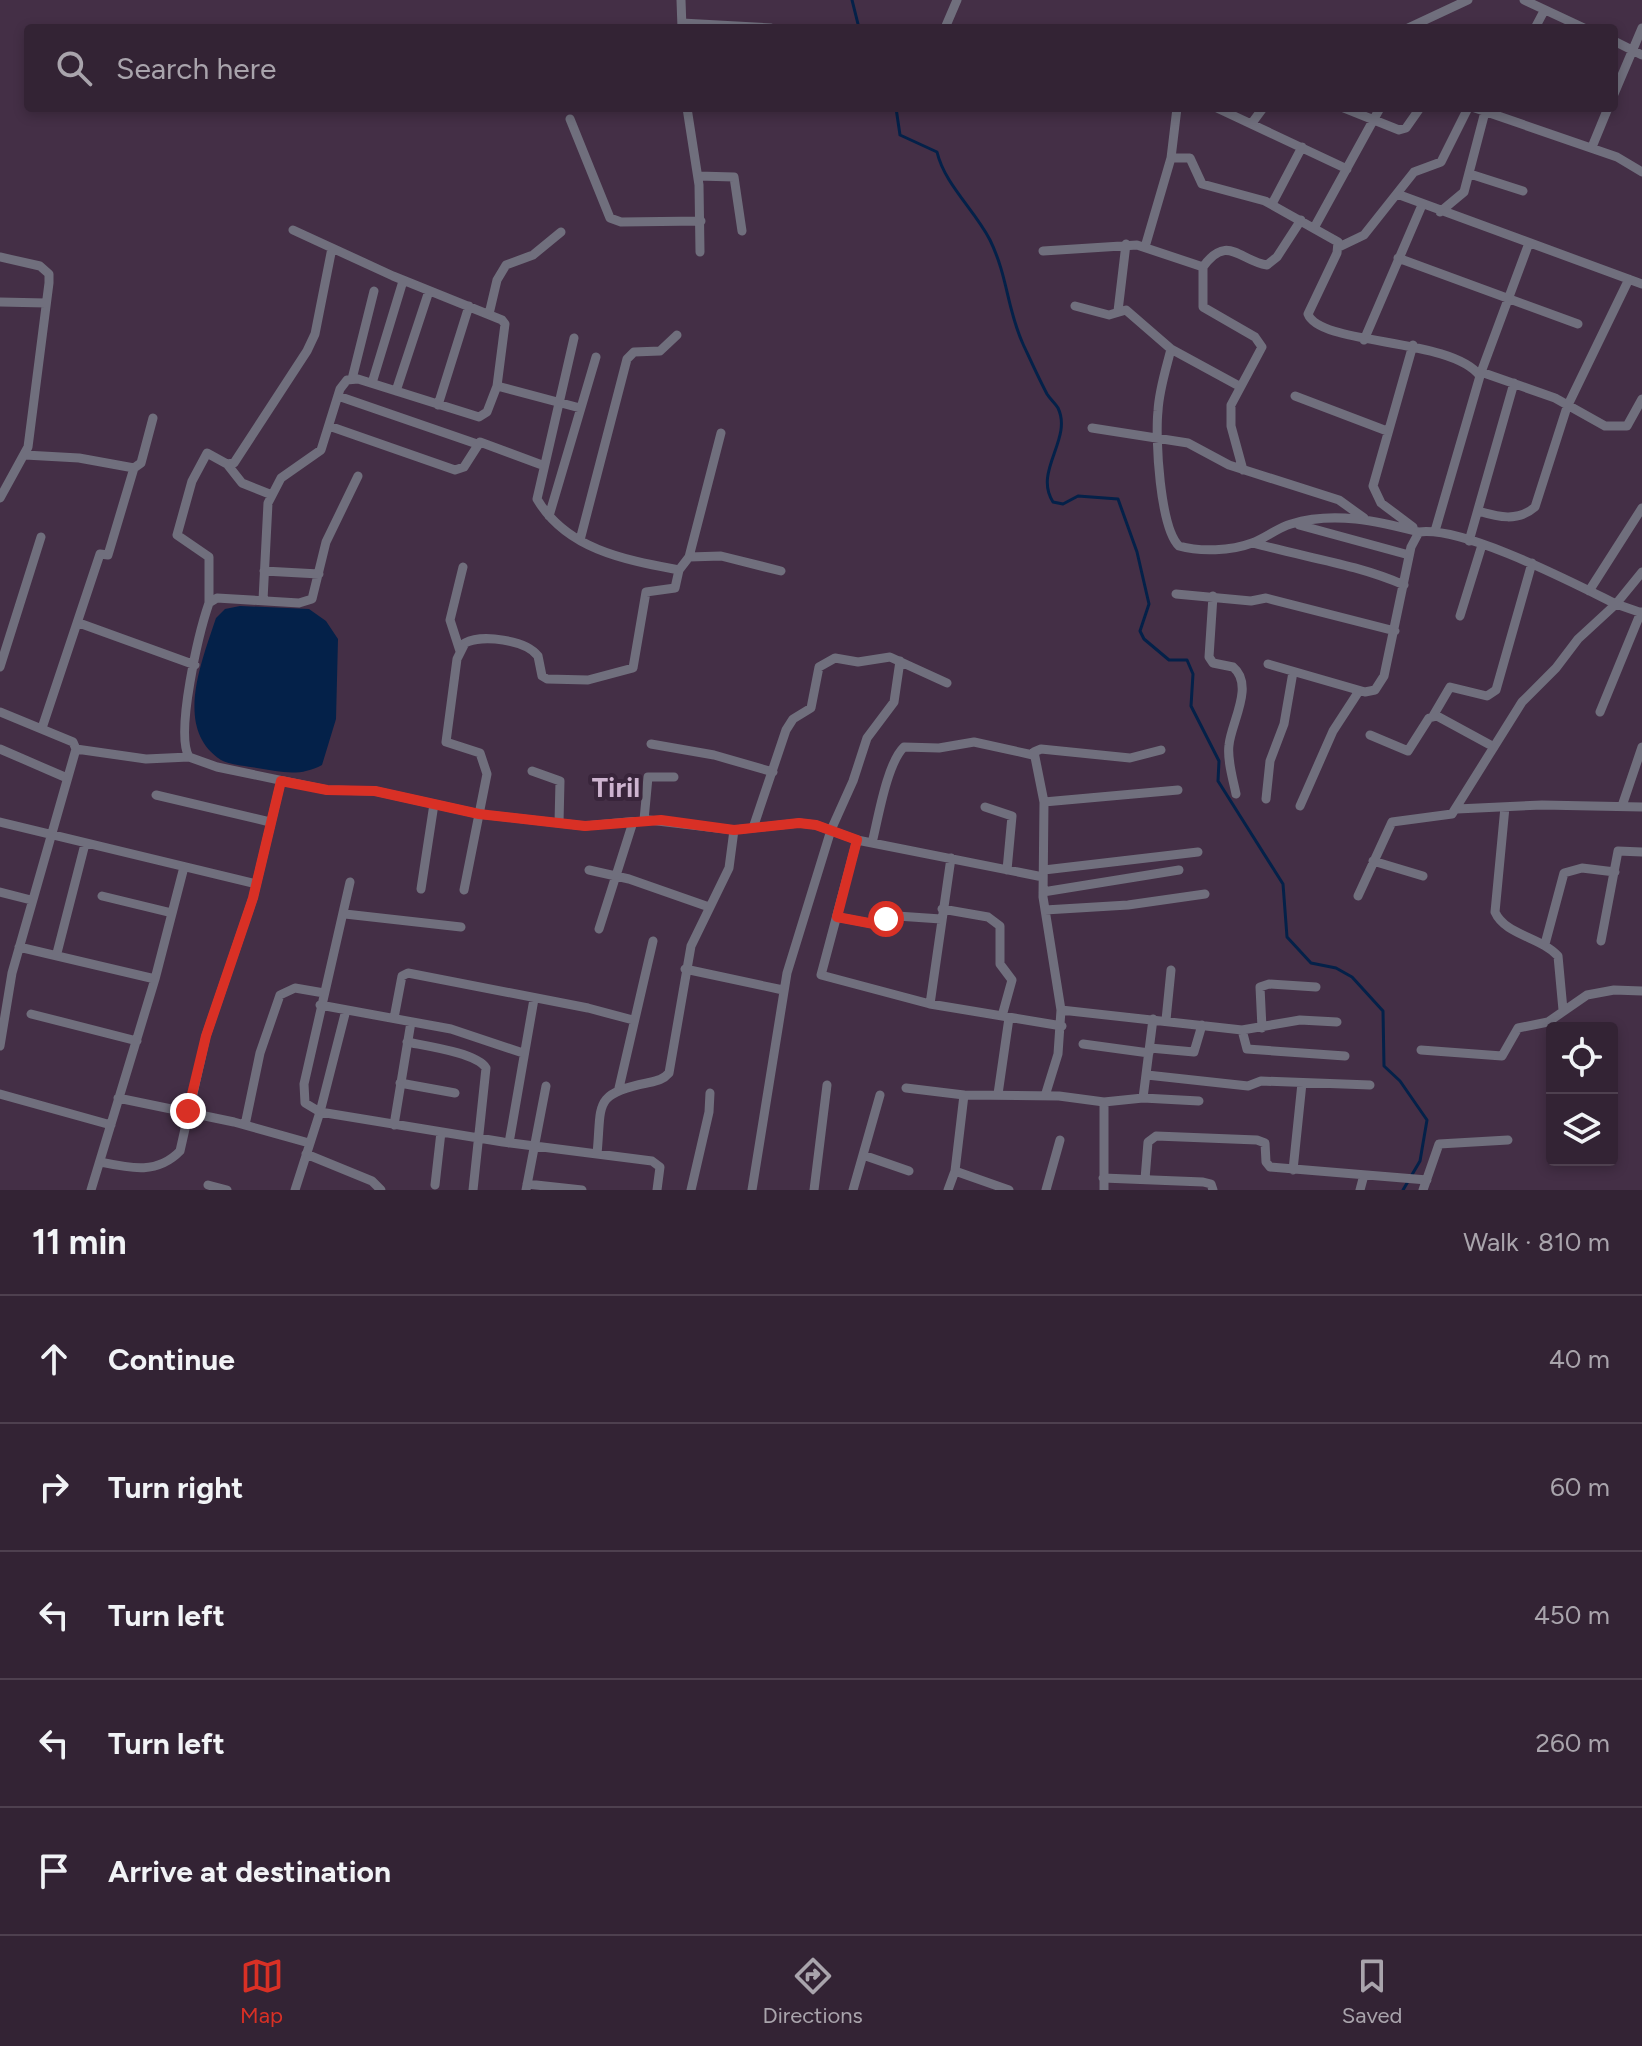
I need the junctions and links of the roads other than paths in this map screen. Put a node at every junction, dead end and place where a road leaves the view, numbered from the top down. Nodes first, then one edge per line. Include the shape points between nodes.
1 (681, 0) edge
2 (957, 0) edge
3 (1468, 0) edge
4 (1524, 0) edge
5 (1544, 11) junction
6 (682, 24) edge
7 (947, 24) edge
8 (1417, 24) edge
9 (1537, 24) edge
10 (1575, 24) edge
11 (1642, 28) edge
12 (1618, 43) edge
13 (1638, 52) edge
14 (1618, 87) edge
15 (688, 112) edge
16 (1177, 112) edge
17 (1226, 112) edge
18 (1260, 112) edge
19 (1352, 112) edge
20 (1378, 112) edge
21 (1417, 112) edge
22 (1466, 112) edge
23 (1482, 112) edge
24 (1488, 112) edge
25 (1606, 112) edge
26 (570, 119) dead end
27 (1373, 122) junction
28 (1252, 123) junction
29 (1302, 147) junction
30 (1592, 147) junction
31 (1171, 158) junction
32 (1347, 169) junction
33 (1642, 172) edge
34 (1470, 174) junction
35 (698, 176) junction
36 (1523, 191) dead end
37 (1397, 194) junction
38 (1272, 204) junction
39 (1422, 205) junction
40 (1440, 212) junction
41 (1301, 220) junction
42 (701, 221) junction
43 (1314, 228) junction
44 (293, 230) dead end
45 (742, 231) dead end
46 (561, 232) dead end
47 (1529, 243) junction
48 (1126, 244) junction
49 (1145, 247) junction
50 (1339, 247) junction
51 (332, 248) junction
52 (1043, 251) dead end
53 (700, 252) dead end
54 (0, 257) edge
55 (1398, 258) junction
56 (1203, 267) junction
57 (1629, 279) junction
58 (403, 281) junction
59 (1642, 284) edge
60 (374, 291) dead end
61 (429, 291) junction
62 (1510, 296) junction
63 (0, 302) edge
64 (46, 303) junction
65 (469, 306) junction
66 (1075, 306) dead end
67 (1118, 311) junction
68 (489, 314) junction
69 (1578, 324) dead end
70 (677, 335) dead end
71 (574, 338) dead end
72 (1364, 340) junction
73 (1413, 345) junction
74 (1171, 349) junction
75 (596, 357) dead end
76 (1480, 374) junction
77 (352, 379) junction
78 (372, 383) junction
79 (1514, 383) junction
80 (497, 386) junction
81 (1239, 386) junction
82 (396, 391) junction
83 (338, 396) junction
84 (1295, 396) dead end
85 (1642, 399) edge
86 (558, 400) junction
87 (438, 405) junction
88 (1567, 407) junction
89 (580, 408) junction
90 (153, 418) dead end
91 (329, 426) junction
92 (1092, 428) dead end
93 (1387, 431) junction
94 (721, 433) dead end
95 (1156, 436) junction
96 (477, 444) junction
97 (25, 455) junction
98 (227, 464) junction
99 (542, 465) junction
100 (134, 468) junction
101 (1243, 470) junction
102 (358, 476) dead end
103 (272, 495) junction
104 (0, 498) edge
105 (1642, 508) edge
106 (1478, 511) junction
107 (549, 516) junction
108 (1364, 518) junction
109 (1292, 523) junction
110 (1435, 531) junction
111 (1419, 532) junction
112 (41, 537) dead end
113 (580, 540) junction
114 (1469, 541) junction
115 (1253, 543) junction
116 (1482, 545) junction
117 (1409, 555) junction
118 (689, 557) junction
119 (1532, 563) junction
120 (463, 567) dead end
121 (264, 571) junction
122 (781, 571) dead end
123 (1642, 572) edge
124 (319, 574) junction
125 (678, 575) junction
126 (1404, 585) junction
127 (1589, 591) junction
128 (1176, 594) dead end
129 (1213, 596) junction
130 (263, 600) junction
131 (209, 603) junction
132 (1616, 604) junction
133 (1642, 612) edge
134 (1460, 616) dead end
135 (79, 623) junction
136 (1395, 631) junction
137 (460, 651) junction
138 (900, 661) junction
139 (1268, 664) dead end
140 (195, 665) junction
141 (0, 667) edge
142 (1293, 672) junction
143 (947, 683) dead end
144 (1359, 691) junction
145 (0, 712) edge
146 (1600, 712) dead end
147 (1433, 716) junction
148 (42, 728) junction
149 (1370, 735) dead end
150 (651, 744) dead end
151 (1494, 747) junction
152 (1642, 747) edge
153 (0, 749) edge
154 (76, 749) junction
155 (1161, 750) dead end
156 (1033, 755) junction
157 (189, 757) junction
158 (532, 771) dead end
159 (773, 772) junction
160 (674, 777) dead end
161 (67, 778) junction
162 (281, 781) junction
163 (1178, 790) dead end
164 (1236, 794) dead end
165 (156, 795) dead end
166 (1266, 799) dead end
167 (1044, 802) junction
168 (434, 804) junction
169 (1300, 806) dead end
170 (1622, 806) junction
171 (985, 807) dead end
172 (1505, 807) junction
173 (1642, 807) edge
174 (1457, 809) junction
175 (479, 814) junction
176 (639, 821) junction
177 (0, 822) edge
178 (270, 822) junction
179 (559, 823) junction
180 (753, 828) junction
181 (734, 830) junction
182 (831, 830) junction
183 (49, 835) junction
184 (857, 840) junction
185 (872, 843) junction
186 (85, 844) junction
187 (1198, 852) dead end
188 (1642, 852) edge
189 (951, 858) junction
190 (1373, 861) junction
191 (184, 867) junction
192 (589, 870) dead end
193 (1007, 870) junction
194 (1179, 870) dead end
195 (1615, 872) junction
196 (1043, 874) junction
197 (616, 875) junction
198 (1423, 876) dead end
199 (350, 882) dead end
200 (256, 884) junction
201 (421, 889) dead end
202 (464, 890) dead end
203 (0, 892) edge
204 (1043, 892) junction
205 (1205, 894) dead end
206 (102, 896) dead end
207 (1358, 896) dead end
208 (31, 900) junction
209 (709, 907) junction
210 (1045, 910) junction
211 (172, 913) junction
212 (345, 914) junction
213 (942, 914) junction
214 (837, 917) junction
215 (461, 927) dead end
216 (599, 929) dead end
217 (653, 941) dead end
218 (1601, 941) dead end
219 (1545, 944) junction
220 (19, 947) junction
221 (57, 953) junction
222 (685, 969) junction
223 (1171, 970) dead end
224 (155, 979) junction
225 (1316, 987) dead end
226 (783, 990) junction
227 (1642, 991) edge
228 (324, 993) junction
229 (4, 998) edge
230 (534, 999) junction
231 (930, 1004) junction
232 (320, 1005) junction
233 (346, 1010) junction
234 (1061, 1010) junction
235 (1563, 1010) junction
236 (31, 1014) dead end
237 (1006, 1017) junction
238 (394, 1018) junction
239 (1153, 1019) junction
240 (633, 1020) junction
241 (1166, 1020) junction
242 (411, 1022) junction
243 (1337, 1022) dead end
244 (1202, 1025) junction
245 (1062, 1026) junction
246 (1262, 1028) junction
247 (1242, 1030) junction
248 (137, 1041) junction
249 (407, 1042) junction
250 (1083, 1044) dead end
251 (0, 1046) edge
252 (1150, 1050) junction
253 (1421, 1050) dead end
254 (523, 1053) junction
255 (1345, 1056) dead end
256 (1147, 1075) junction
257 (400, 1083) junction
258 (1302, 1083) junction
259 (827, 1085) dead end
260 (1370, 1085) dead end
261 (546, 1086) dead end
262 (619, 1088) junction
263 (906, 1088) dead end
264 (455, 1093) dead end
265 (710, 1093) dead end
266 (0, 1094) edge
267 (998, 1094) junction
268 (880, 1095) dead end
269 (964, 1095) junction
270 (1045, 1096) junction
271 (118, 1098) junction
272 (1143, 1098) junction
273 (1199, 1101) dead end
274 (1104, 1102) junction
275 (188, 1111) junction
276 (320, 1112) junction
277 (111, 1125) junction
278 (245, 1125) junction
279 (394, 1125) junction
280 (441, 1132) junction
281 (477, 1138) junction
282 (1060, 1140) dead end
283 (1508, 1140) dead end
284 (309, 1143) junction
285 (509, 1143) junction
286 (533, 1145) junction
287 (306, 1154) junction
288 (597, 1154) junction
289 (863, 1155) junction
290 (100, 1162) junction
291 (1293, 1170) junction
292 (909, 1171) dead end
293 (955, 1171) junction
294 (1364, 1175) junction
295 (1103, 1178) junction
296 (1142, 1179) junction
297 (208, 1185) dead end
298 (435, 1185) dead end
299 (1425, 1185) edge
300 (526, 1187) edge
301 (992, 1187) edge
302 (91, 1190) edge
303 (227, 1190) edge
304 (295, 1190) edge
305 (381, 1190) edge
306 (473, 1190) edge
307 (582, 1190) edge
308 (657, 1190) edge
309 (691, 1190) edge
310 (752, 1190) edge
311 (814, 1190) edge
312 (853, 1190) edge
313 (948, 1190) edge
314 (1009, 1190) edge
315 (1046, 1190) edge
316 (1104, 1190) edge
317 (1137, 1190) edge
318 (1213, 1190) edge
319 (1360, 1190) edge

1 - 6 street
2 - 7 street
3 - 8 street
4 - 5 street
5 - 9 street
5 - 10 street
11 - 13 street
12 - 13 street
13 - 14 street
15 - 35 street
16 - 31 street
17 - 28 street
18 - 28 street
19 - 27 street
20 - 27 street
21 - 27 street via 1403,130
22 - 37 street via 1441,162 1414,172
23 - 34 street
24 - 30 street
25 - 30 street
26 - 42 street via 610,218
27 - 32 street
28 - 29 street
29 - 32 street
29 - 38 street
30 - 33 street
31 - 38 street via 1190,158 1202,184
31 - 49 street
32 - 43 street
34 - 36 street
34 - 40 street via 1464,192
35 - 42 street
35 - 45 street via 734,177
37 - 39 street
37 - 50 street via 1364,235
38 - 41 street
39 - 40 street
39 - 55 street
40 - 47 street
41 - 43 street
41 - 56 street via 1267,265 1226,250 1214,253
42 - 53 street
43 - 50 street
44 - 51 street
46 - 68 street via 533,255 506,265
47 - 57 street
47 - 62 street
48 - 49 street
48 - 52 street
48 - 67 street
49 - 56 street
50 - 72 street via 1309,319
51 - 58 street
51 - 98 street via 312,343 238,458
54 - 64 street via 46,270
55 - 62 street
55 - 72 street
56 - 81 street via 1203,307 1255,337 1262,347
57 - 59 street
57 - 88 street
58 - 61 street
58 - 78 street
60 - 77 street
61 - 65 street
61 - 82 street
62 - 69 street
62 - 76 street
63 - 64 street
64 - 97 street
65 - 68 street
65 - 87 street
66 - 67 street via 1109,315
67 - 74 street via 1133,314
68 - 80 street via 505,324
70 - 113 street via 660,351 634,352 627,359
71 - 86 street
72 - 73 street
73 - 76 street
73 - 93 street
74 - 81 street
74 - 95 street
75 - 89 street
76 - 79 street
76 - 110 street
77 - 78 street
77 - 83 street
78 - 82 street
79 - 88 street
79 - 106 street
80 - 86 street
80 - 87 street via 485,416
81 - 101 street via 1230,416
82 - 87 street
83 - 91 street
83 - 96 street
84 - 93 street
85 - 88 street via 1622,429
86 - 89 street
86 - 99 street
88 - 106 street via 1535,507 1506,517
89 - 107 street
90 - 100 street via 141,463
91 - 96 street via 455,470 464,467
91 - 103 street via 321,450 288,472
92 - 95 street
93 - 111 street via 1374,477 1375,496
94 - 118 street
95 - 101 street via 1188,443
95 - 115 street via 1175,543 1205,549
96 - 99 street
97 - 100 street
97 - 104 street
98 - 103 street via 242,483
98 - 131 street via 204,455 178,526 179,540 209,557
99 - 107 street via 536,494
100 - 135 street via 108,555 100,554
101 - 108 street via 1339,500
102 - 124 street via 326,542
103 - 121 street via 266,510
105 - 127 street
106 - 114 street
107 - 113 street
108 - 109 street
108 - 111 street
109 - 115 street
109 - 117 street
110 - 111 street
110 - 114 street
111 - 117 street
112 - 141 street
113 - 125 street via 610,555
114 - 116 street
115 - 126 street via 1369,570
116 - 119 street
116 - 134 street
117 - 126 street
118 - 122 street via 721,556
118 - 125 street
119 - 127 street
119 - 147 street via 1496,690 1487,696 1450,687
120 - 137 street via 450,620
121 - 124 street
121 - 130 street
123 - 132 street
124 - 130 street via 312,599
125 - 137 street via 669,590 646,592 635,663 627,671 558,681 542,676 538,656 524,645 476,638
126 - 136 street
127 - 132 street
128 - 129 street
129 - 136 street via 1279,601
129 - 164 street via 1209,657 1233,667 1239,677 1241,706 1229,746
130 - 131 street via 217,598
131 - 140 street
132 - 133 street
132 - 151 street via 1529,694
133 - 146 street
135 - 140 street
135 - 148 street
136 - 144 street via 1379,686 1370,693
137 - 175 street via 446,742 485,759
138 - 143 street
138 - 159 street via 839,658 823,663 814,703 789,724
138 - 182 street via 894,702 867,738
139 - 142 street
140 - 157 street via 184,739
142 - 144 street
142 - 166 street
144 - 169 street via 1333,731
145 - 148 street
147 - 149 street via 1408,751
147 - 151 street
148 - 154 street via 73,742
150 - 159 street
151 - 174 street
152 - 170 street
153 - 161 street
154 - 157 street via 146,759
154 - 161 street
155 - 156 street via 1137,758 1041,749
156 - 167 street
156 - 185 street via 974,742 904,747
157 - 162 street
158 - 179 street via 560,781
159 - 180 street
160 - 176 street via 648,777
161 - 183 street
162 - 168 street via 327,790 375,791
162 - 178 street
163 - 167 street
165 - 178 street
167 - 196 street
168 - 175 street
168 - 201 street
170 - 172 street
170 - 173 street
171 - 193 street via 1012,816
172 - 174 street
172 - 219 street via 1495,912 1506,926
174 - 190 street via 1442,818 1392,822
175 - 179 street
175 - 202 street
176 - 179 street
176 - 181 street
176 - 197 street
177 - 183 street
178 - 200 street
180 - 181 street
180 - 182 street via 799,823
181 - 209 street via 729,868
182 - 184 street
182 - 226 street
183 - 186 street
183 - 208 street
184 - 185 street
184 - 214 street
185 - 189 street
186 - 191 street
186 - 221 street
187 - 196 street
188 - 195 street via 1619,850
189 - 193 street
189 - 213 street
190 - 198 street
190 - 207 street
191 - 200 street
191 - 211 street
192 - 197 street
193 - 196 street
194 - 204 street
195 - 218 street
195 - 219 street via 1582,868 1564,873
196 - 204 street
197 - 209 street
197 - 216 street
199 - 212 street
200 - 275 street via 206,1036
203 - 208 street
204 - 210 street
205 - 210 street
206 - 211 street
208 - 220 street
209 - 222 street
210 - 234 street
211 - 224 street
212 - 215 street
212 - 228 street
213 - 214 street via 897,916 874,924
213 - 231 street
213 - 237 street via 988,917 1000,926 1000,964 1012,980
214 - 231 street via 821,975
217 - 240 street
219 - 235 street via 1561,964
220 - 221 street
220 - 229 street
221 - 224 street
222 - 226 street
222 - 262 street via 669,1073
223 - 241 street
224 - 248 street
225 - 246 street via 1260,987
226 - 310 street
227 - 235 street via 1599,992
228 - 232 street
228 - 278 street via 295,988 280,995 260,1053
229 - 251 street
230 - 238 street via 408,973 402,976
230 - 240 street
230 - 254 street
231 - 237 street
232 - 233 street
232 - 276 street via 303,1096 309,1108
233 - 238 street
233 - 276 street
234 - 239 street
234 - 245 street
235 - 253 street via 1544,1024 1515,1030 1502,1056
236 - 248 street
237 - 245 street
237 - 267 street
238 - 242 street
239 - 241 street
239 - 252 street
240 - 262 street
241 - 244 street
242 - 249 street
242 - 254 street
243 - 246 street via 1300,1020
244 - 247 street
244 - 252 street via 1194,1052
245 - 270 street
246 - 247 street
247 - 255 street via 1247,1049
248 - 271 street
249 - 257 street
249 - 281 street via 483,1063
250 - 252 street
252 - 256 street
254 - 285 street
256 - 258 street via 1248,1086 1261,1081
256 - 272 street
257 - 264 street
257 - 279 street
258 - 260 street
258 - 291 street
259 - 311 street
261 - 286 street
262 - 288 street via 603,1100
263 - 269 street
265 - 309 street
266 - 277 street
267 - 269 street
267 - 270 street
268 - 289 street
269 - 293 street
270 - 274 street
271 - 275 street
271 - 277 street
272 - 273 street
272 - 274 street
274 - 295 street
275 - 278 street
275 - 290 street via 182,1146 174,1158 144,1169
276 - 279 street
276 - 284 street
277 - 290 street
278 - 284 street
279 - 280 street
280 - 281 street
280 - 298 street
281 - 285 street
281 - 306 street
282 - 315 street
283 - 299 street via 1439,1144
284 - 287 street
285 - 286 street
286 - 288 street
286 - 300 street
287 - 304 street
287 - 305 street via 372,1181
288 - 308 street via 657,1162
289 - 292 street
289 - 312 street
290 - 302 street
291 - 294 street
291 - 296 street via 1267,1165 1266,1146 1260,1141 1156,1136 1149,1138
293 - 301 street
293 - 313 street
294 - 299 street
294 - 319 street
295 - 296 street
295 - 316 street
296 - 317 street
296 - 318 street via 1203,1182
297 - 303 street
300 - 307 street
301 - 314 street

